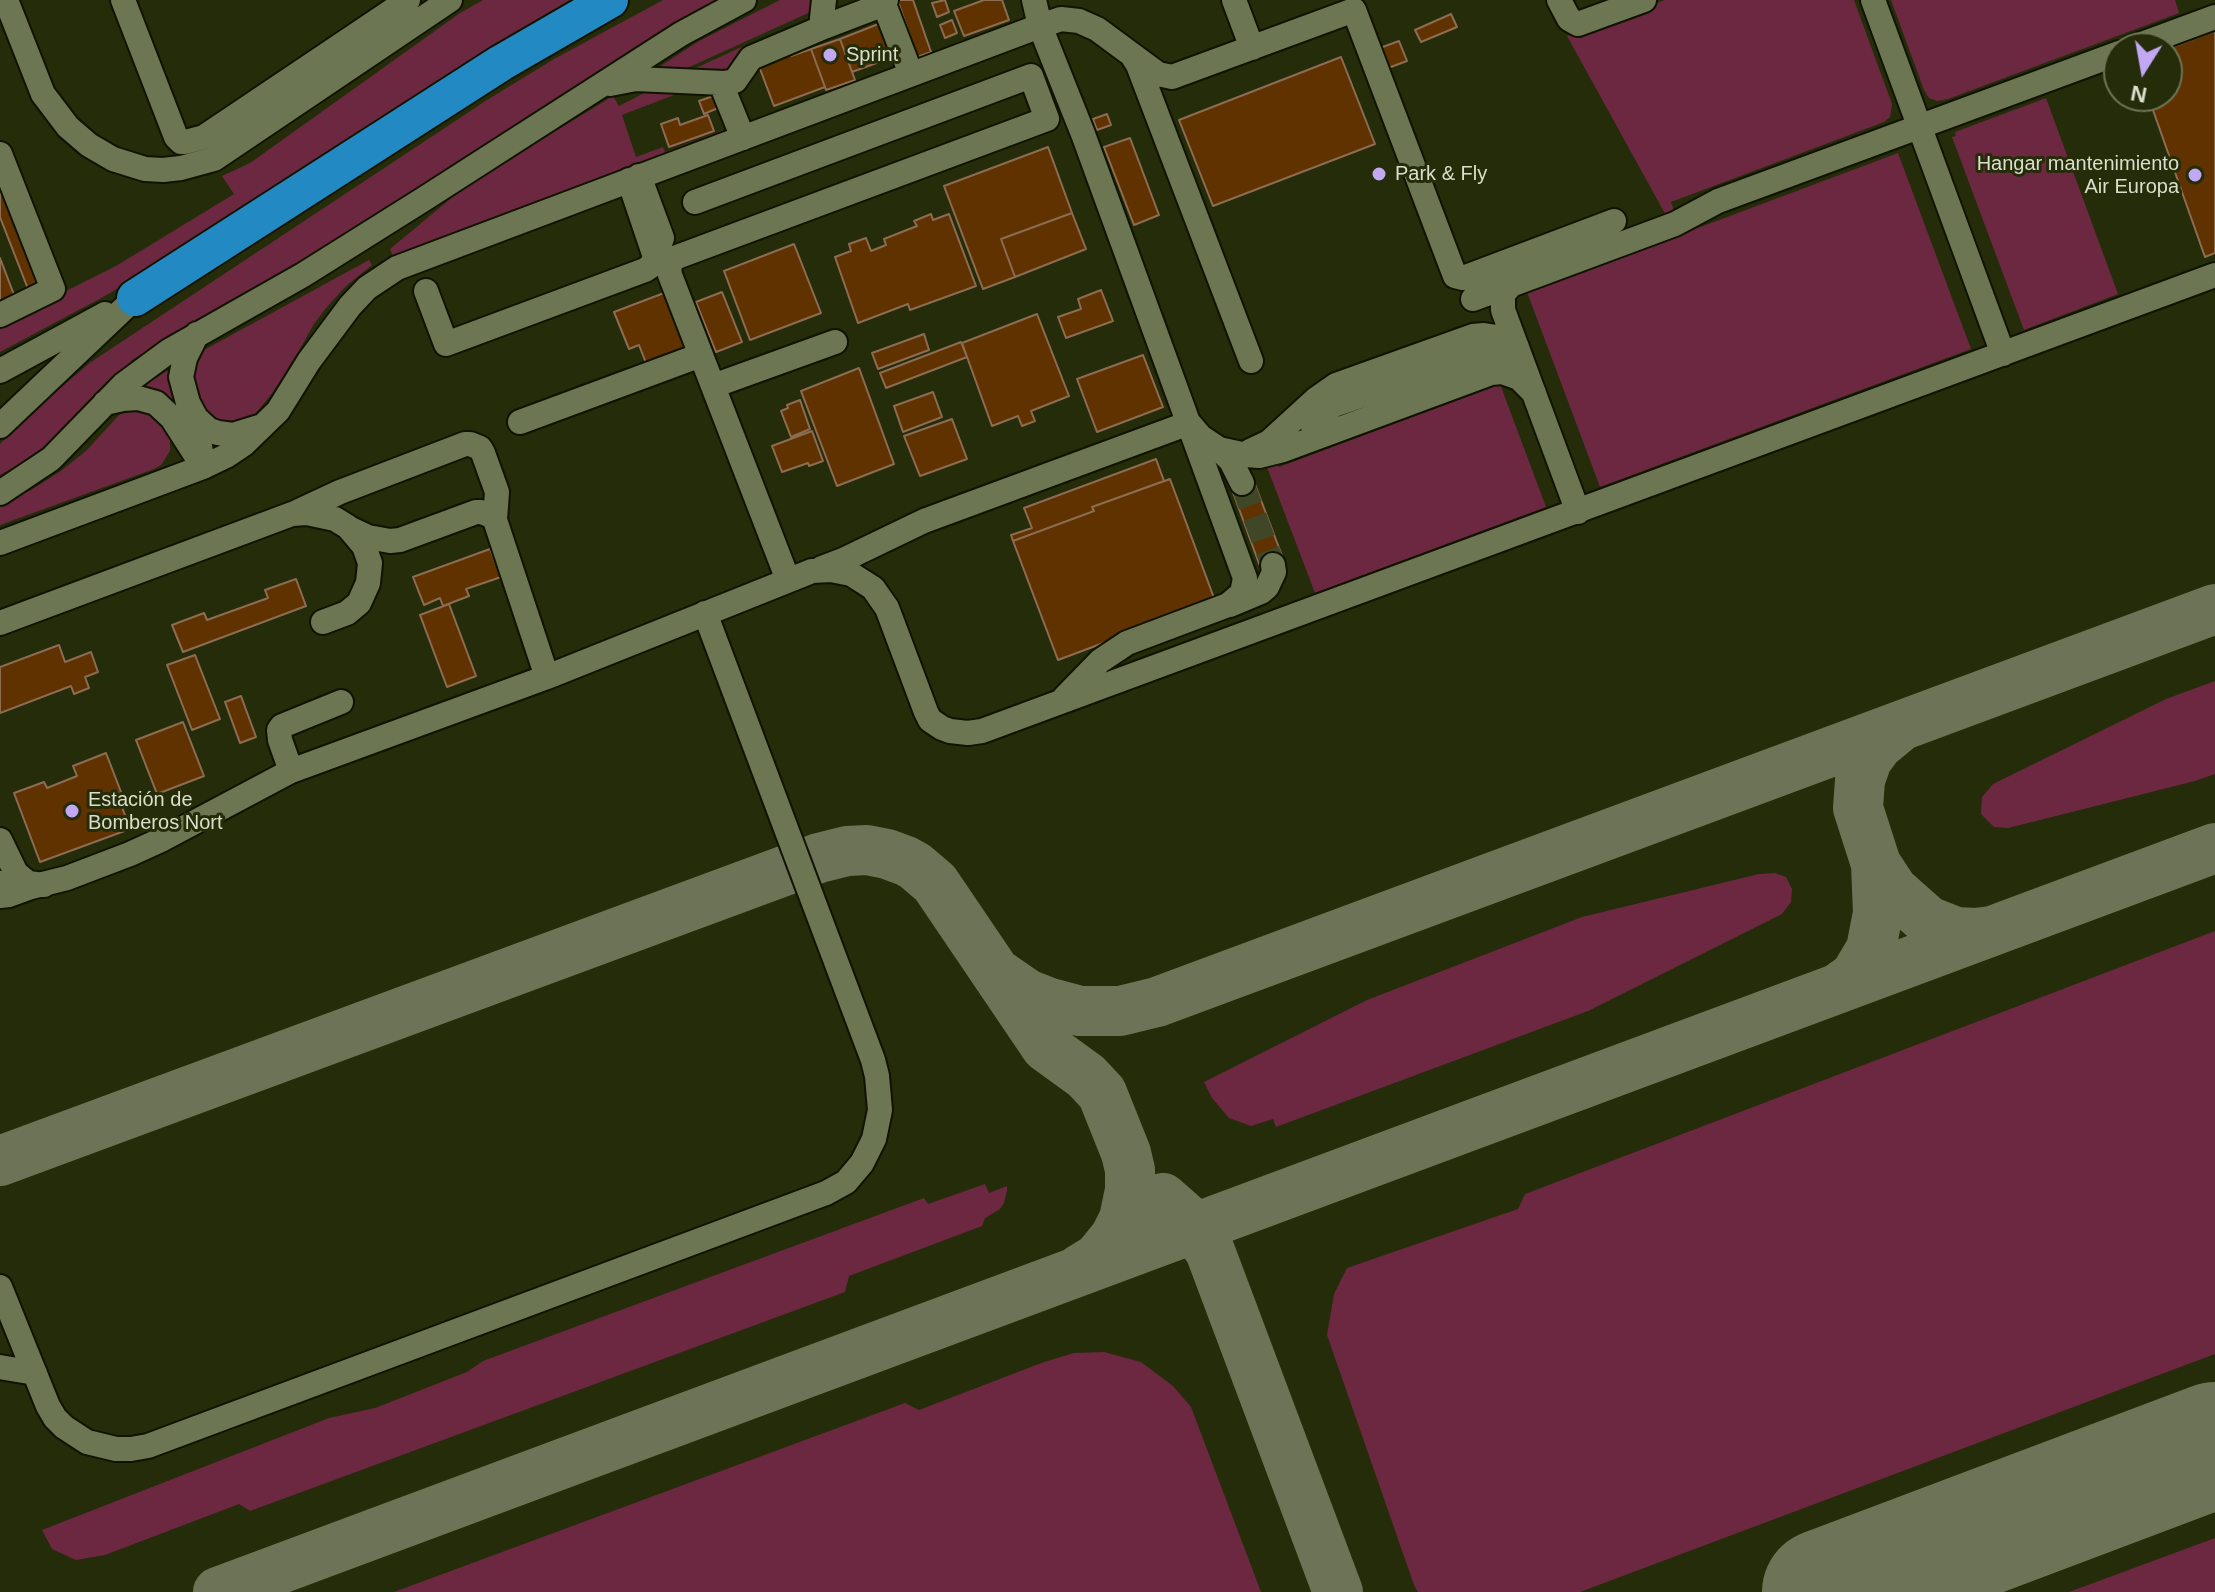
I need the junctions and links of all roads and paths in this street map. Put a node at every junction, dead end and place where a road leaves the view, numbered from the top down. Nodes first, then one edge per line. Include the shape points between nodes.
1 (123, 0) edge
2 (408, 0) edge
3 (450, 0) edge
4 (610, 0) edge
5 (744, 0) edge
6 (824, 0) edge
7 (1034, 0) edge
8 (1234, 0) edge
9 (1644, 0) edge
10 (1873, 0) edge
11 (885, 2) edge
12 (1337, 8) edge
13 (5, 9) edge
14 (1564, 10) edge
15 (2215, 17) edge
16 (1040, 26) junction
17 (824, 27) junction
18 (2174, 32) edge
19 (1252, 48) junction
20 (1131, 55) junction
21 (2103, 59) edge
22 (911, 74) junction
23 (724, 83) junction
24 (600, 87) junction
25 (1919, 127) junction
26 (743, 138) junction
27 (0, 154) edge
28 (634, 178) junction
29 (695, 202) dead end
30 (1614, 221) dead end
31 (416, 260) junction
32 (2215, 275) edge
33 (1512, 284) junction
34 (135, 298) junction
35 (1473, 299) dead end
36 (0, 315) edge
37 (197, 334) junction
38 (835, 342) dead end
39 (2003, 354) junction
40 (701, 355) junction
41 (1521, 357) junction
42 (1251, 361) dead end
43 (0, 371) edge
44 (713, 386) junction
45 (1534, 393) junction
46 (105, 403) junction
47 (268, 422) junction
48 (520, 422) dead end
49 (187, 423) junction
50 (1189, 423) junction
51 (0, 426) edge
52 (1228, 454) junction
53 (1259, 456) junction
54 (203, 467) junction
55 (165, 481) junction
56 (1242, 483) tunnel mouth
57 (0, 493) edge
58 (1578, 512) junction
59 (292, 514) junction
60 (495, 520) junction
61 (348, 527) junction
62 (0, 543) edge
63 (1273, 565) dead end
64 (812, 571) junction
65 (788, 580) junction
66 (1228, 605) junction
67 (705, 613) junction
68 (323, 622) dead end
69 (0, 623) edge
70 (547, 677) junction
71 (341, 702) dead end
72 (1057, 704) junction
73 (291, 771) junction
74 (0, 840) edge
75 (0, 883) edge
76 (38, 886) junction
77 (0, 896) edge
78 (0, 1287) edge
79 (0, 1367) edge
80 (35, 1373) junction

1 - 2 street via 181,142 204,137
3 - 13 street via 214,159 163,170 113,159 68,127 43,94
4 - 34 highway via 476,79
5 - 24 street
6 - 17 street
7 - 16 street
8 - 19 street
9 - 14 street via 1582,23 1574,23
10 - 25 street
11 - 17 street
11 - 22 street
12 - 19 street
12 - 30 street via 1354,10 1457,278
15 - 18 street
16 - 20 street via 1061,19 1079,21
16 - 22 street
16 - 50 street
17 - 23 street via 755,55 735,81
19 - 20 street via 1172,77
20 - 42 street
21 - 25 street
22 - 26 street
23 - 24 street via 636,79
23 - 26 street
24 - 37 street via 303,275
25 - 33 street
25 - 39 street
26 - 28 street
27 - 36 street via 53,289
28 - 31 street
28 - 31 street via 655,257 645,270 446,344
29 - 40 street via 1031,76 1047,119 677,257 670,275
31 - 47 street via 380,279 350,306
32 - 39 street
33 - 35 street
33 - 41 street via 1502,303
34 - 43 street
34 - 51 street
37 - 46 street via 143,368
37 - 49 street via 181,377
38 - 44 street
39 - 58 street
40 - 44 street
40 - 48 street
41 - 45 street
41 - 52 street via 1503,338 1473,336 1336,385 1269,442
41 - 53 street via 1483,353 1334,405
44 - 65 street
45 - 53 street via 1519,378 1491,373
45 - 58 street
46 - 49 street via 147,400
46 - 57 street via 51,459
47 - 49 street via 233,435
47 - 54 street via 244,444
49 - 54 street
49 - 55 street
50 - 52 street
50 - 64 street via 924,521
50 - 66 street via 1245,578 1242,593
52 - 53 street
52 - 56 street
54 - 55 street
55 - 62 street
58 - 72 street
59 - 60 street via 470,444 483,453 497,492
59 - 61 street via 321,515
59 - 69 street
60 - 61 street via 476,512 390,541
60 - 70 street
61 - 68 street via 364,546 370,563 368,583 355,607
63 - 66 street via 1267,587
64 - 65 street
64 - 72 street via 851,574 879,595 934,724 960,733 982,731
65 - 67 street
66 - 72 street via 1127,643 1100,661
67 - 70 street
67 - 80 street via 873,1060 880,1092 877,1126 856,1173 826,1193 148,1446 101,1447 76,1436 55,1418
70 - 73 street
71 - 73 street via 279,730
73 - 76 street via 163,839
74 - 76 street via 16,873
75 - 76 street
76 - 77 street
78 - 80 street
79 - 80 street

